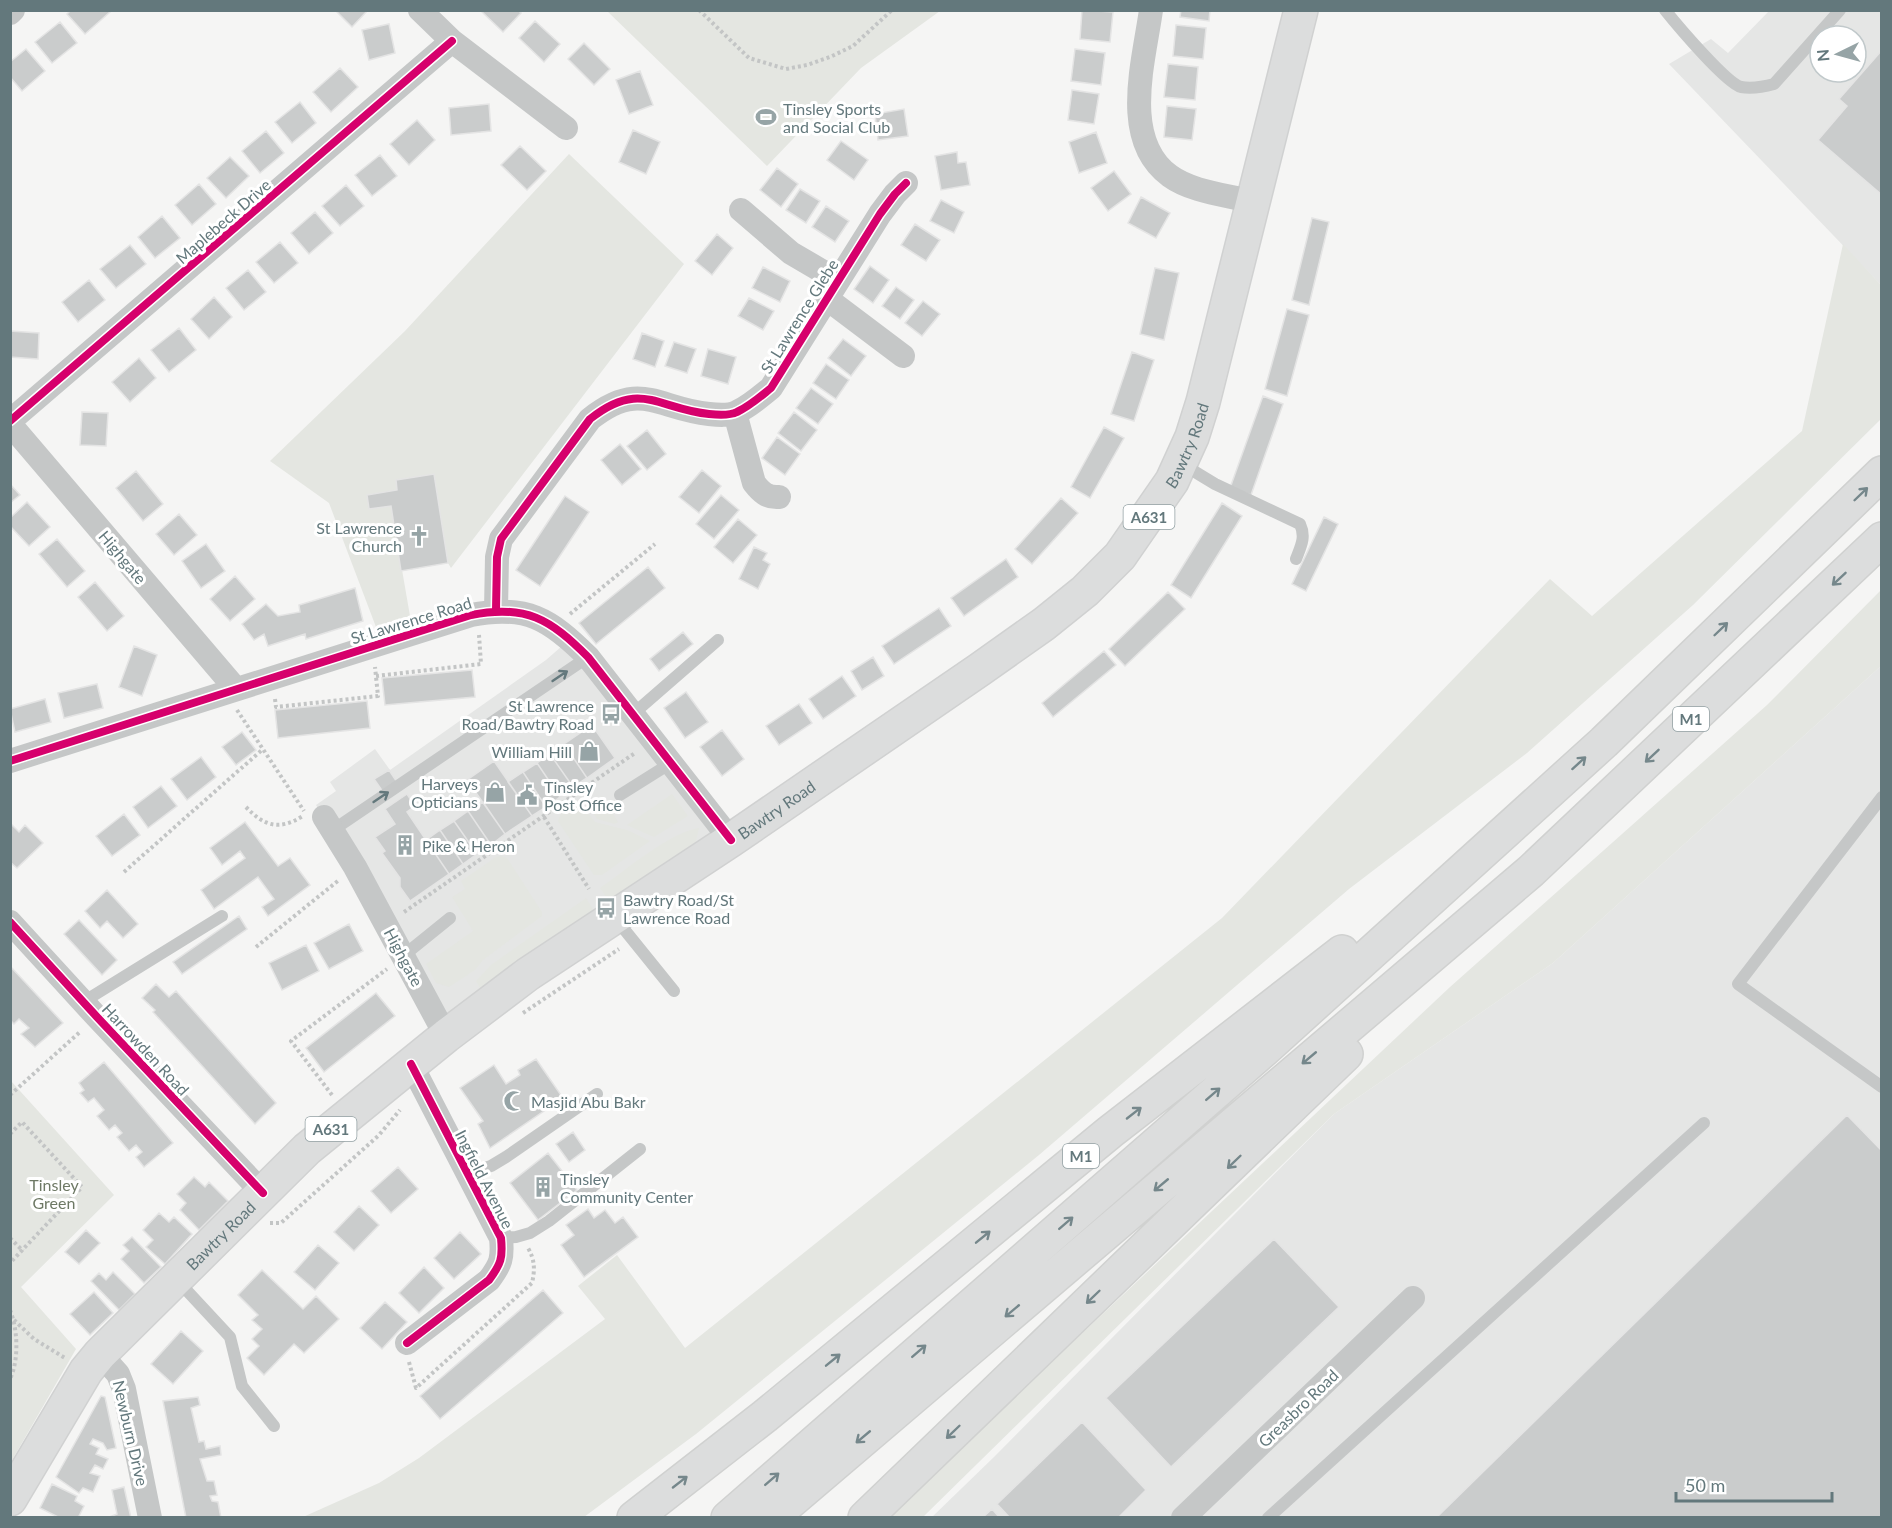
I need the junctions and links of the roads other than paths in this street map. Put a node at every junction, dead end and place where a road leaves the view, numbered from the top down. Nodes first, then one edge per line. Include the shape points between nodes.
1 (420, 10) edge
2 (1151, 10) edge
3 (1300, 10) edge
4 (1665, 10) edge
5 (1840, 10) edge
6 (452, 41) junction
7 (566, 128) dead end
8 (906, 183) dead end
9 (1253, 202) junction
10 (741, 210) dead end
11 (831, 289) junction
12 (903, 356) dead end
13 (735, 413) junction
14 (10, 423) edge
15 (1180, 463) junction
16 (1881, 473) edge
17 (779, 497) dead end
18 (1881, 539) edge
19 (1296, 559) dead end
20 (487, 612) junction
21 (718, 640) dead end
22 (588, 657) junction
23 (231, 691) junction
24 (633, 714) junction
25 (10, 761) edge
26 (671, 764) junction
27 (620, 795) dead end
28 (1881, 797) edge
29 (1536, 802) junction
30 (328, 823) joint
31 (731, 840) junction
32 (1498, 898) junction
33 (222, 916) dead end
34 (450, 918) dead end
35 (10, 922) edge
36 (623, 929) junction
37 (403, 956) junction
38 (674, 992) dead end
39 (90, 1010) junction
40 (447, 1036) junction
41 (417, 1075) junction
42 (1881, 1087) edge
43 (597, 1094) dead end
44 (1704, 1123) dead end
45 (640, 1149) dead end
46 (468, 1173) junction
47 (253, 1203) junction
48 (511, 1237) junction
49 (176, 1279) junction
50 (1413, 1298) dead end
51 (407, 1343) road end
52 (93, 1363) junction
53 (274, 1426) dead end
54 (10, 1499) edge
55 (150, 1518) edge
56 (634, 1518) edge
57 (728, 1518) edge
58 (771, 1518) edge
59 (865, 1518) edge
60 (1184, 1518) edge
61 (1268, 1518) edge

1 - 6 street
2 - 9 street via 1139,96 1138,122 1144,141 1155,161 1170,176 1193,187
3 - 9 main road, Bawtry Road / A631
4 - 5 lane via 1703,54 1739,87 1761,88 1774,84
6 - 7 street
6 - 14 street, Maplebeck Drive
8 - 11 street, St Lawrence Glebe via 894,194
9 - 15 main road, Bawtry Road / A631 via 1207,392
10 - 11 street, St Lawrence Glebe
11 - 12 street, St Lawrence Glebe
11 - 13 street, St Lawrence Glebe via 771,388
13 - 17 street via 754,483 762,493
13 - 20 street via 704,413 648,398 631,398 602,409 590,419 501,539
14 - 23 street, Highgate
15 - 19 lane via 1300,524 1303,540
15 - 31 main road, Bawtry Road / A631 via 1172,481 1120,556 1085,591 979,670
29 -> 16 main road, M1 via 1604,742
18 -> 32 main road, M1
20 - 22 street, St Lawrence Road via 524,613 545,621 566,634
20 - 23 street, St Lawrence Road
21 - 24 lane
22 - 24 street, St Lawrence Road
30 -> 22 lane
23 - 25 street, St Lawrence Road
24 - 26 street, St Lawrence Road
26 - 27 lane
26 - 31 street, St Lawrence Road
28 - 42 lane via 1738,984
56 -> 29 main road, M1 via 765,1416 1110,1132
57 -> 29 main road, M1 via 1265,1049
30 - 37 street, Highgate
31 - 36 main road, Bawtry Road / A631
32 -> 58 main road, M1
32 -> 59 main road via 1397,1004
33 - 39 lane
34 - 37 lane
35 - 39 street, Harrowden Road
36 - 38 lane
36 - 40 main road, Bawtry Road / A631 via 528,974
37 - 40 street, Highgate
39 - 47 street, Harrowden Road
40 - 41 main road, Bawtry Road / A631
41 - 46 street, Ingfield Avenue
41 - 47 main road, Bawtry Road / A631 via 347,1115
43 - 46 lane via 506,1157
44 - 61 lane
45 - 48 lane via 549,1221 530,1233
46 - 48 street, Ingfield Avenue
47 - 49 main road, Bawtry Road / A631
48 - 51 street, Ingfield Avenue via 489,1280
49 - 52 main road, Bawtry Road / A631
49 - 53 lane via 230,1337 242,1386
50 - 60 street, Greasbro Road
52 - 54 main road, Bawtry Road / A631
52 - 55 street, Newburn Drive via 118,1374 124,1389

